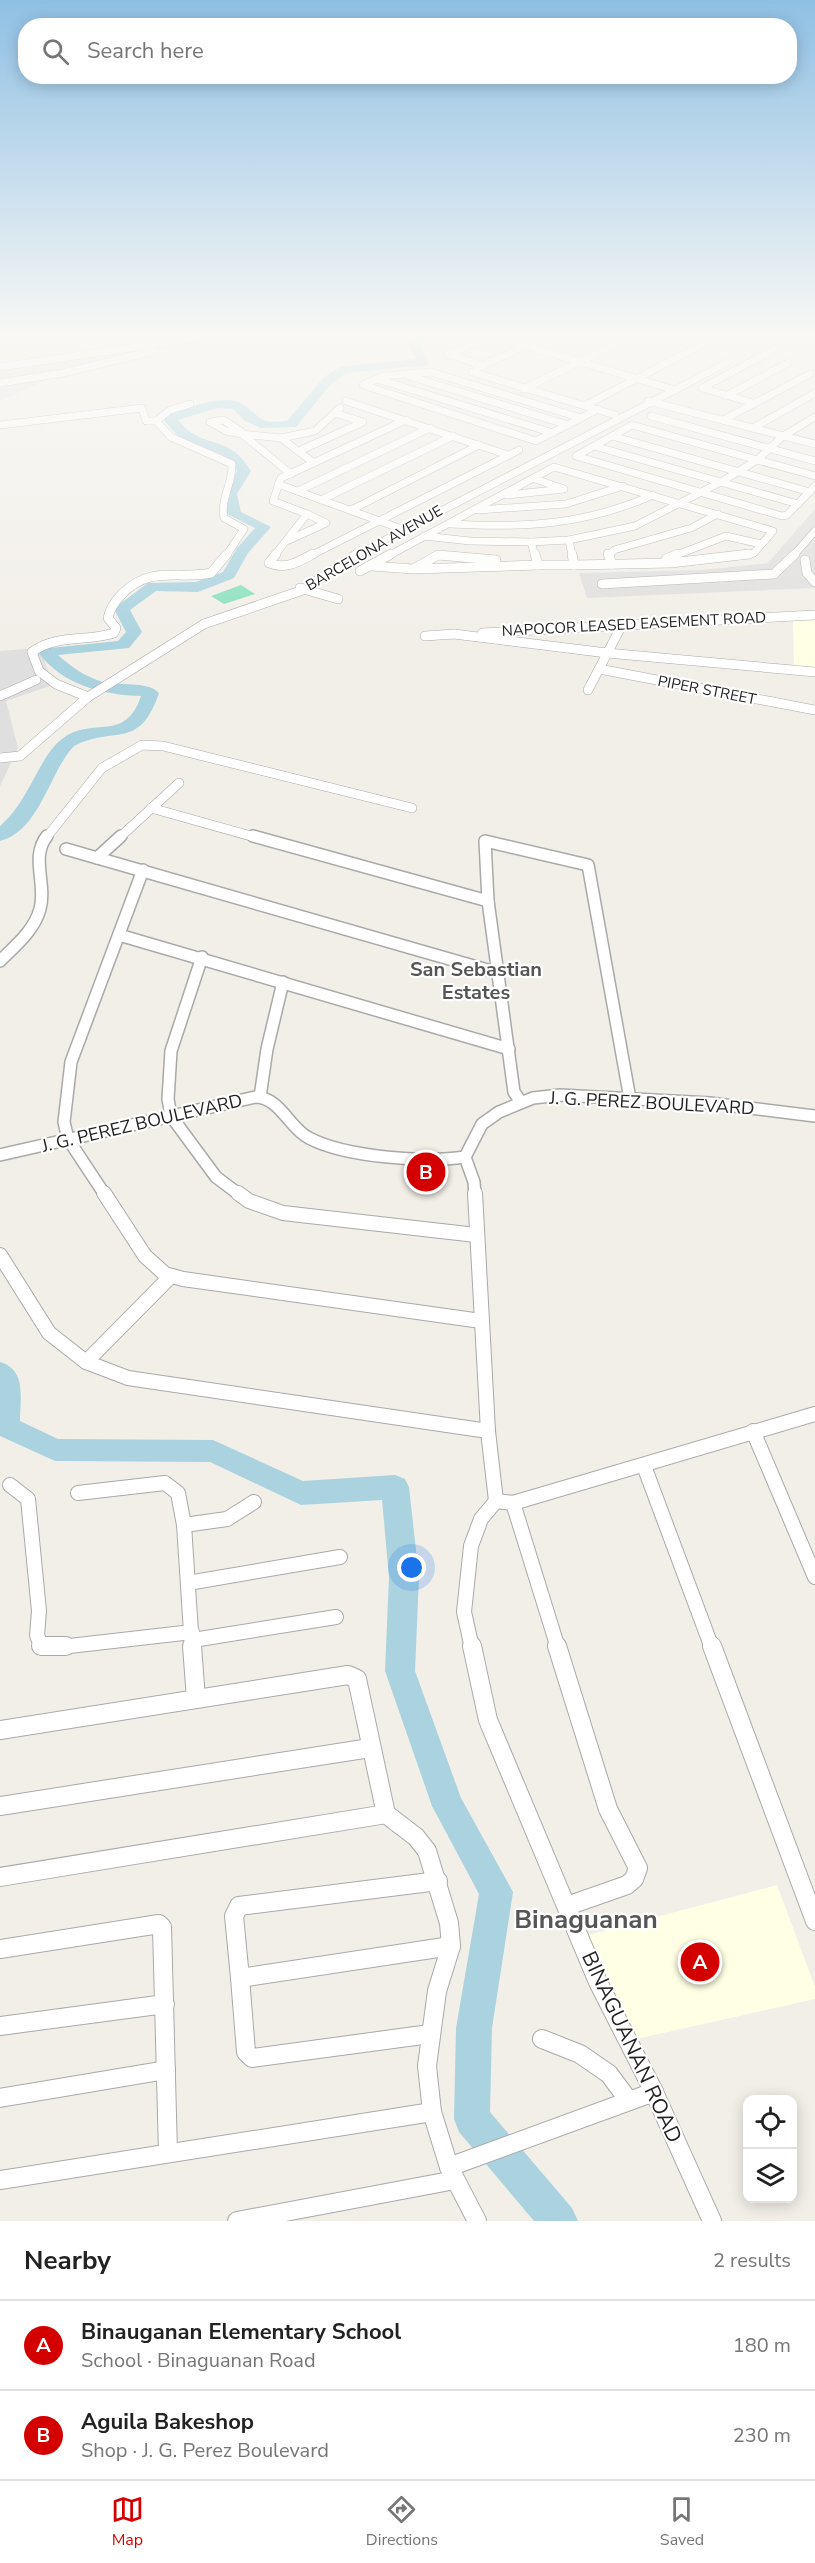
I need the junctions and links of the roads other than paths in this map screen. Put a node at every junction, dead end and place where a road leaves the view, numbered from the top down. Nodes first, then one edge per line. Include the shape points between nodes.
1 (783, 436) edge
2 (172, 437) edge
3 (243, 437) edge
4 (263, 437) edge
5 (288, 437) edge
6 (331, 437) edge
7 (370, 437) edge
8 (412, 437) edge
9 (452, 437) edge
10 (455, 437) edge
11 (510, 437) edge
12 (520, 437) edge
13 (545, 437) edge
14 (574, 437) edge
15 (578, 437) edge
16 (611, 437) edge
17 (614, 437) edge
18 (674, 437) edge
19 (726, 437) edge
20 (786, 437) edge
21 (281, 438) junction
22 (501, 441) dead end
23 (536, 441) junction
24 (815, 444) edge
25 (479, 445) junction
26 (594, 446) junction
27 (771, 449) junction
28 (299, 451) junction
29 (508, 454) junction
30 (757, 460) junction
31 (815, 461) edge
32 (314, 463) junction
33 (738, 471) junction
34 (291, 474) junction
35 (815, 476) edge
36 (535, 479) junction
37 (722, 482) junction
38 (279, 484) junction
39 (622, 486) junction
40 (479, 487) junction
41 (812, 489) edge
42 (298, 491) junction
43 (702, 493) junction
44 (502, 495) junction
45 (653, 495) junction
46 (324, 501) junction
47 (682, 504) junction
48 (798, 504) junction
49 (351, 510) junction
50 (477, 510) junction
51 (307, 514) junction
52 (718, 514) junction
53 (379, 520) junction
54 (450, 524) junction
55 (400, 528) junction
56 (815, 531) edge
57 (424, 536) junction
58 (287, 540) junction
59 (568, 540) junction
60 (531, 542) junction
61 (761, 544) junction
62 (815, 556) edge
63 (792, 558) junction
64 (653, 563) junction
65 (805, 563) junction
66 (612, 564) junction
67 (538, 565) junction
68 (574, 565) junction
69 (370, 566) junction
70 (815, 566) edge
71 (502, 567) junction
72 (414, 568) junction
73 (360, 572) dead end
74 (815, 582) edge
75 (602, 584) dead end
76 (298, 590) junction
77 (338, 599) dead end
78 (815, 615) edge
79 (622, 625) junction
80 (454, 634) junction
81 (425, 636) dead end
82 (607, 653) junction
83 (599, 669) junction
84 (815, 672) edge
85 (36, 680) dead end
86 (588, 690) dead end
87 (90, 695) junction
88 (0, 696) edge
89 (815, 710) edge
90 (0, 758) edge
91 (179, 783) dead end
92 (151, 808) junction
93 (412, 808) dead end
94 (66, 849) dead end
95 (97, 858) junction
96 (143, 870) junction
97 (488, 901) junction
98 (119, 935) junction
99 (202, 957) junction
100 (0, 961) edge
101 (498, 973) junction
102 (283, 982) junction
103 (509, 1049) junction
104 (260, 1097) junction
105 (630, 1099) junction
106 (520, 1102) junction
107 (171, 1116) junction
108 (815, 1116) edge
109 (68, 1139) junction
110 (0, 1155) edge
111 (465, 1157) junction
112 (476, 1235) junction
113 (0, 1255) edge
114 (171, 1276) junction
115 (481, 1321) junction
116 (86, 1362) junction
117 (815, 1414) edge
118 (488, 1431) junction
119 (753, 1431) junction
120 (644, 1466) junction
121 (10, 1485) dead end
122 (78, 1493) dead end
123 (254, 1502) dead end
124 (505, 1502) junction
125 (184, 1524) junction
126 (340, 1557) dead end
127 (815, 1577) edge
128 (188, 1583) junction
129 (336, 1617) dead end
130 (193, 1636) junction
131 (196, 1699) junction
132 (0, 1730) edge
133 (370, 1748) junction
134 (0, 1806) edge
135 (386, 1814) junction
136 (0, 1877) edge
137 (438, 1881) junction
138 (567, 1906) junction
139 (815, 1921) edge
140 (451, 1946) junction
141 (0, 1949) edge
142 (240, 1978) junction
143 (165, 2004) junction
144 (0, 2026) edge
145 (430, 2034) junction
146 (542, 2038) dead end
147 (166, 2070) junction
148 (654, 2091) junction
149 (0, 2098) edge
150 (628, 2101) junction
151 (432, 2112) junction
152 (168, 2153) junction
153 (452, 2173) junction
154 (0, 2181) edge
155 (237, 2221) edge
156 (477, 2221) edge
157 (712, 2221) edge

1 - 27 street
2 - 87 street via 232,464 234,473 221,511 224,518 244,529 211,573 154,575 122,594 108,610 108,618 116,628 114,633 101,639 57,641 38,646 32,652 39,671 56,684
3 - 34 street
4 - 21 street
5 - 21 street
6 - 28 street
7 - 32 street
8 - 42 street
9 - 46 street
10 - 25 street
11 - 22 street
12 - 23 street
13 - 23 street
14 - 40 street, BARCELONA AVENUE
15 - 40 street, BARCELONA AVENUE
16 - 26 street
17 - 33 street
18 - 30 street
19 - 27 street
20 - 24 street
21 - 28 street
23 - 29 street
25 - 29 street
25 - 49 street
26 - 37 street
26 - 43 street via 576,456
27 - 30 street
27 - 31 street
28 - 32 street
29 - 53 street
30 - 33 street
30 - 35 street
32 - 34 street
33 - 37 street
33 - 41 street
34 - 38 street
36 - 39 street via 556,467
36 - 44 street
36 - 44 street via 564,489
37 - 43 street
37 - 48 street
38 - 42 street
38 - 51 street via 273,501
39 - 45 street
39 - 50 street via 566,504
40 - 44 street
40 - 55 street, BARCELONA AVENUE
41 - 48 street
42 - 46 street
43 - 47 street
43 - 48 street via 782,516
44 - 50 street
45 - 47 street
45 - 54 street via 605,514 564,523
46 - 49 street
46 - 51 street
47 - 52 street
47 - 59 street via 634,526
49 - 53 street
50 - 54 street
51 - 58 street
51 - 58 street via 326,523
52 - 61 street via 773,531
52 - 66 street via 691,528 614,550 608,554
53 - 55 street
53 - 58 street via 292,565 269,563
54 - 57 street
55 - 57 street
55 - 76 street, BARCELONA AVENUE
56 - 63 street
57 - 60 street
57 - 69 street
59 - 60 street
59 - 68 street
60 - 67 street
61 - 64 street via 747,555
61 - 64 street via 726,536
62 - 65 street
63 - 65 street
63 - 75 street via 774,574
64 - 66 street
65 - 70 street
65 - 74 street
66 - 68 street
67 - 68 street
67 - 71 street
69 - 72 street
69 - 73 street
71 - 72 street
71 - 72 street via 495,560 438,555
76 - 77 street
76 - 87 street, BARCELONA AVENUE via 191,632
78 - 79 street, NAPOCOR LEASED EASEMENT ROAD
79 - 80 street, NAPOCOR LEASED EASEMENT ROAD
79 - 82 street
80 - 81 street
80 - 82 street
82 - 83 street
82 - 84 street
83 - 86 street
83 - 89 street, PIPER STREET
85 - 88 street
87 - 90 street, BARCELONA AVENUE via 20,756
91 - 92 street
92 - 95 street
92 - 97 street
93 - 100 street via 163,746 142,745 102,768 41,844 43,904 38,921
94 - 95 street
95 - 96 street
96 - 98 street
96 - 101 street
97 - 101 street
97 - 105 street via 485,841 588,865
98 - 99 street
98 - 109 street via 71,1062 64,1122
99 - 102 street
99 - 107 street via 171,1050
101 - 103 street
102 - 103 street
102 - 104 street
103 - 106 street via 514,1092
104 - 107 street, J. G. PEREZ BOULEVARD
104 - 111 street, J. G. PEREZ BOULEVARD via 308,1138 326,1144 442,1160
105 - 106 street, J. G. PEREZ BOULEVARD via 561,1095
105 - 108 street, J. G. PEREZ BOULEVARD via 741,1106
106 - 111 street, J. G. PEREZ BOULEVARD via 482,1124
107 - 109 street, J. G. PEREZ BOULEVARD
107 - 112 street via 216,1178 249,1201 283,1213
109 - 110 street, J. G. PEREZ BOULEVARD
109 - 114 street via 145,1256
111 - 112 street via 474,1182
112 - 115 street
113 - 116 street via 49,1333
114 - 115 street
114 - 116 street
115 - 118 street
116 - 118 street via 128,1378
117 - 119 street
118 - 124 street
119 - 120 street
119 - 127 street
120 - 124 street
120 - 139 street
121 - 130 street via 28,1499 41,1646
122 - 125 street via 165,1483 178,1493
123 - 125 street via 227,1519
124 - 138 street, BINAGUANAN ROAD via 481,1519 471,1546 464,1612 488,1720
124 - 138 street via 608,1809 638,1868 634,1880 627,1885
125 - 128 street
126 - 128 street
128 - 130 street
129 - 130 street
130 - 131 street
131 - 132 street
131 - 133 street via 348,1675 357,1678
133 - 134 street
133 - 135 street
135 - 136 street
135 - 137 street via 416,1837 427,1851
137 - 140 street
137 - 142 street via 239,1906 234,1916
138 - 148 street, BINAGUANAN ROAD via 598,1982
140 - 142 street
140 - 145 street via 437,1991
141 - 143 street via 159,1924 164,1932
142 - 145 street via 246,2052 252,2058
143 - 144 street
143 - 147 street
145 - 151 street
146 - 150 street via 580,2054 609,2074
147 - 149 street
147 - 152 street
148 - 150 street
148 - 157 street, BINAGUANAN ROAD
150 - 153 street via 516,2142
151 - 152 street
151 - 153 street
152 - 154 street
153 - 155 street
153 - 156 street

